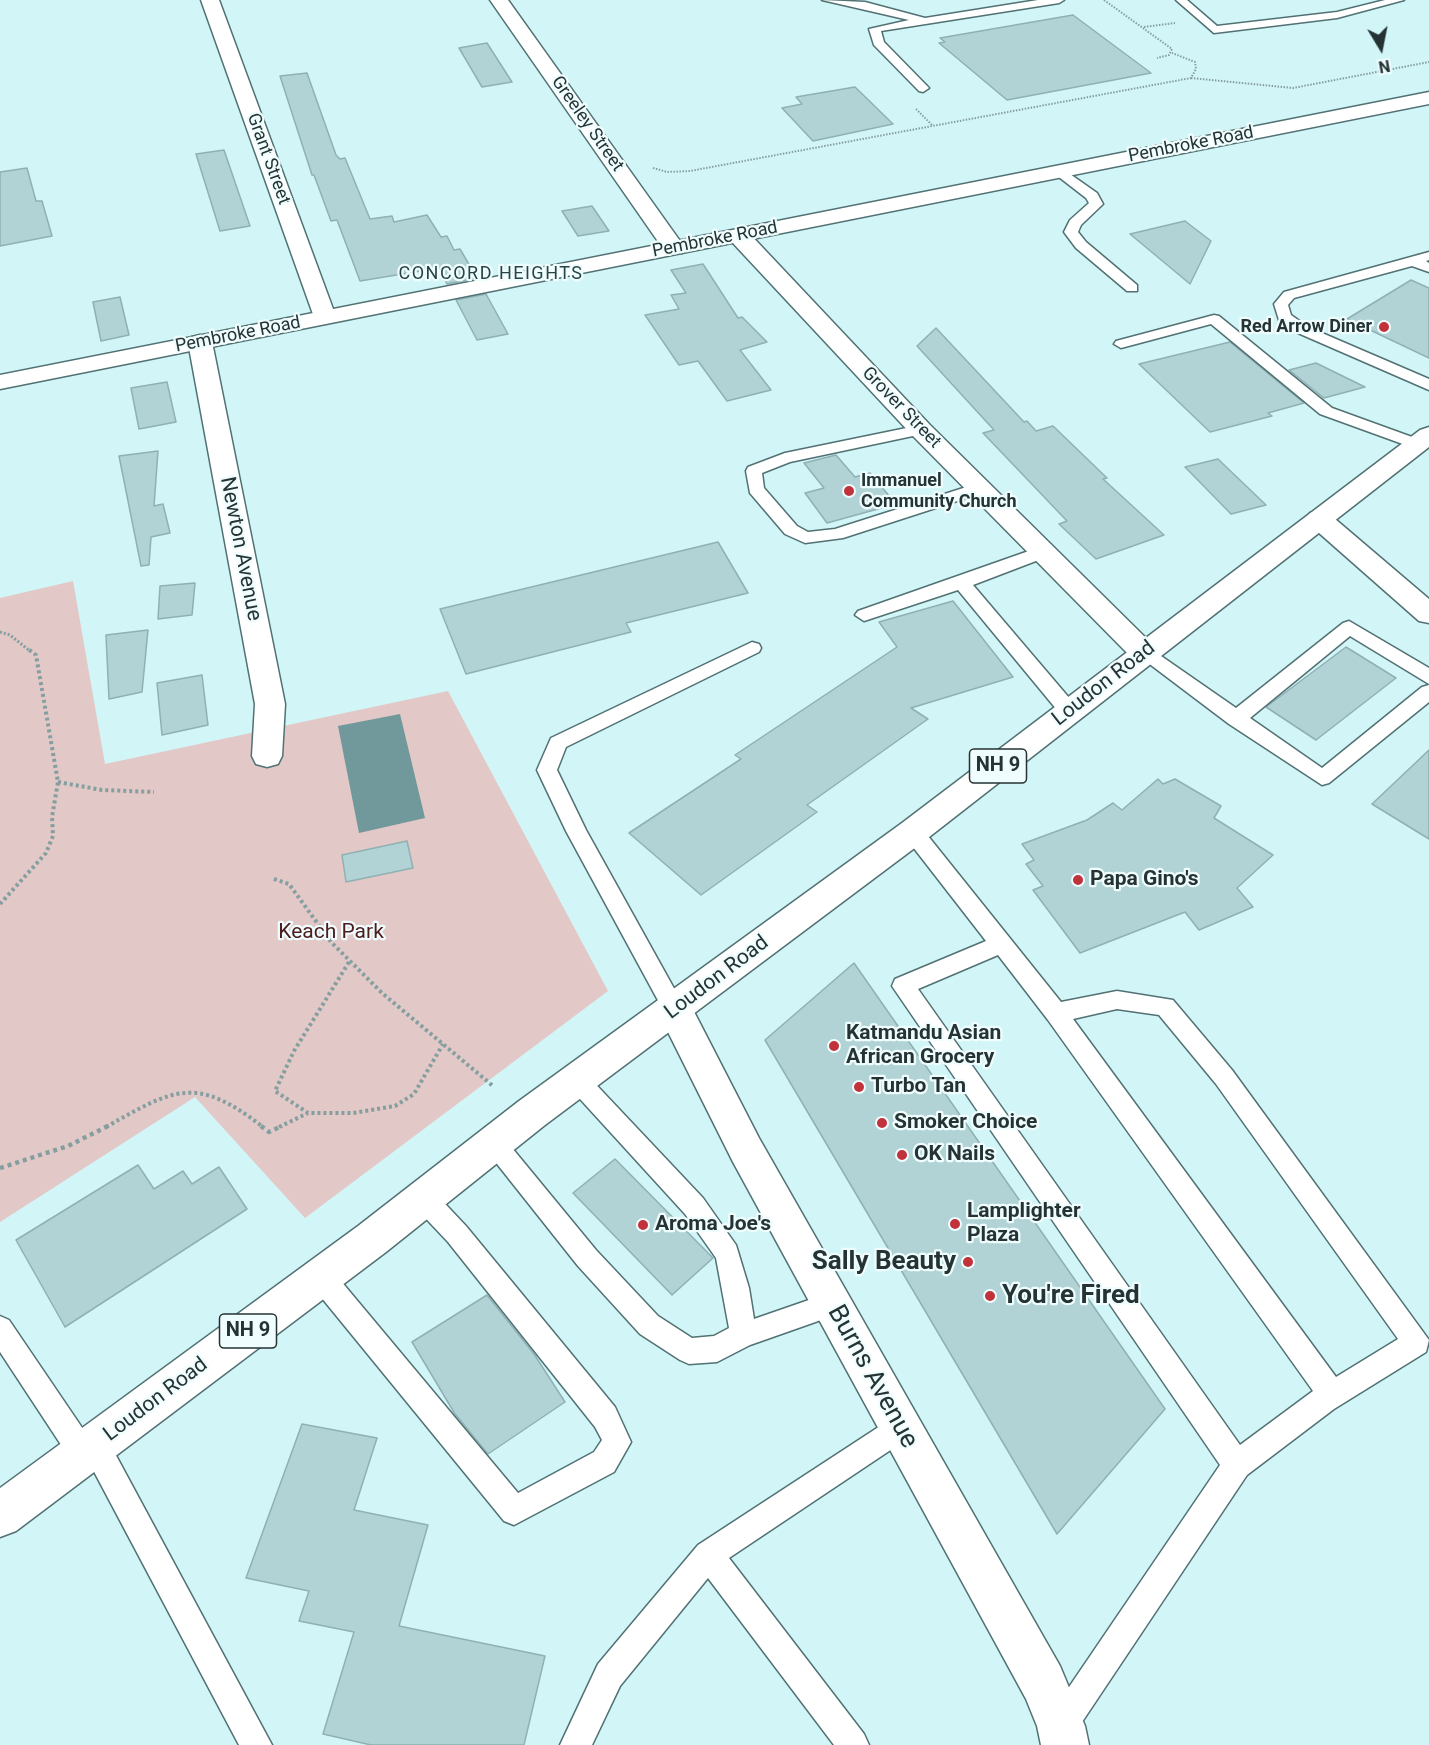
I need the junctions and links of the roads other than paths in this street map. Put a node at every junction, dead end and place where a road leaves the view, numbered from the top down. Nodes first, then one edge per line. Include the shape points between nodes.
1 (210, 0) edge
2 (499, 0) edge
3 (827, 0) edge
4 (1059, 0) edge
5 (1181, 0) edge
6 (1400, 0) edge
7 (925, 21) junction
8 (922, 88) dead end
9 (1429, 98) edge
10 (1060, 171) junction
11 (739, 236) junction
12 (674, 248) junction
13 (1429, 256) edge
14 (1413, 261) junction
15 (1429, 268) edge
16 (1132, 288) dead end
17 (325, 317) junction
18 (200, 342) junction
19 (1121, 344) dead end
20 (0, 382) edge
21 (1429, 385) edge
22 (921, 430) junction
23 (1423, 439) edge
24 (979, 488) junction
25 (1318, 519) junction
26 (1043, 552) junction
27 (962, 583) junction
28 (1429, 614) edge
29 (864, 615) dead end
30 (752, 648) dead end
31 (1144, 654) junction
32 (1429, 677) edge
33 (1429, 692) edge
34 (1069, 711) junction
35 (1236, 719) junction
36 (267, 756) dead end
37 (913, 832) junction
38 (1001, 944) junction
39 (675, 1010) junction
40 (1056, 1013) junction
41 (578, 1081) junction
42 (494, 1145) junction
43 (424, 1199) junction
44 (321, 1277) junction
45 (832, 1304) junction
46 (0, 1329) edge
47 (743, 1335) junction
48 (1330, 1394) junction
49 (900, 1427) junction
50 (89, 1449) junction
51 (1237, 1465) junction
52 (0, 1515) edge
53 (708, 1555) junction
54 (1063, 1735) edge
55 (256, 1745) edge
56 (576, 1745) edge
57 (853, 1745) edge

1 - 17 street, Grant Street
2 - 12 street, Greeley Street
3 - 7 lane via 866,5
4 - 7 lane
5 - 6 lane via 1214,30 1337,15
7 - 8 lane via 874,29 874,37
9 - 10 street, Pembroke Road
10 - 11 street, Pembroke Road
10 - 16 lane via 1092,196 1096,204 1075,223 1071,232
11 - 12 street, Pembroke Road
11 - 22 street, Grover Street
12 - 17 street, Pembroke Road
13 - 14 lane
14 - 15 lane
14 - 21 lane via 1289,295 1281,304 1284,317 1303,330
17 - 18 street, Pembroke Road
18 - 20 street, Pembroke Road
18 - 36 street, Newton Avenue via 270,704
19 - 23 lane via 1214,319 1326,411
22 - 24 street, Grover Street
22 - 24 lane via 785,459 754,471 756,489 791,530 805,538 837,534
23 - 25 street, Loudon Road / NH 9
24 - 26 street, Grover Street
25 - 28 street
25 - 31 street, Loudon Road / NH 9
26 - 27 lane
26 - 31 street, Grover Street
27 - 29 lane
27 - 34 lane
30 - 39 lane via 558,743 547,770 560,802
31 - 34 street, Loudon Road / NH 9
31 - 35 lane
32 - 35 lane via 1349,627
33 - 35 lane via 1322,778
34 - 37 street, Loudon Road / NH 9
37 - 38 lane
37 - 39 street, Loudon Road / NH 9
38 - 40 lane
38 - 51 lane via 903,986
39 - 41 street, Loudon Road / NH 9
39 - 45 street, Burns Avenue via 704,1071
40 - 48 lane
40 - 48 lane via 1117,1000 1165,1007 1224,1077 1417,1342
41 - 42 street, Loudon Road / NH 9
41 - 47 lane via 694,1206 727,1253
42 - 43 street, Loudon Road / NH 9
42 - 47 lane via 587,1258 649,1325 689,1351 717,1350
43 - 44 street, Loudon Road / NH 9
43 - 44 lane via 458,1234 605,1416 617,1442 604,1461 514,1511
44 - 50 street, Loudon Road / NH 9
45 - 47 lane
45 - 49 street, Burns Avenue
46 - 50 lane
48 - 51 lane
49 - 53 lane
49 - 54 street, Burns Avenue via 1043,1683
50 - 52 street, Loudon Road / NH 9
50 - 55 lane
51 - 54 lane
53 - 56 lane via 609,1674
53 - 57 lane

